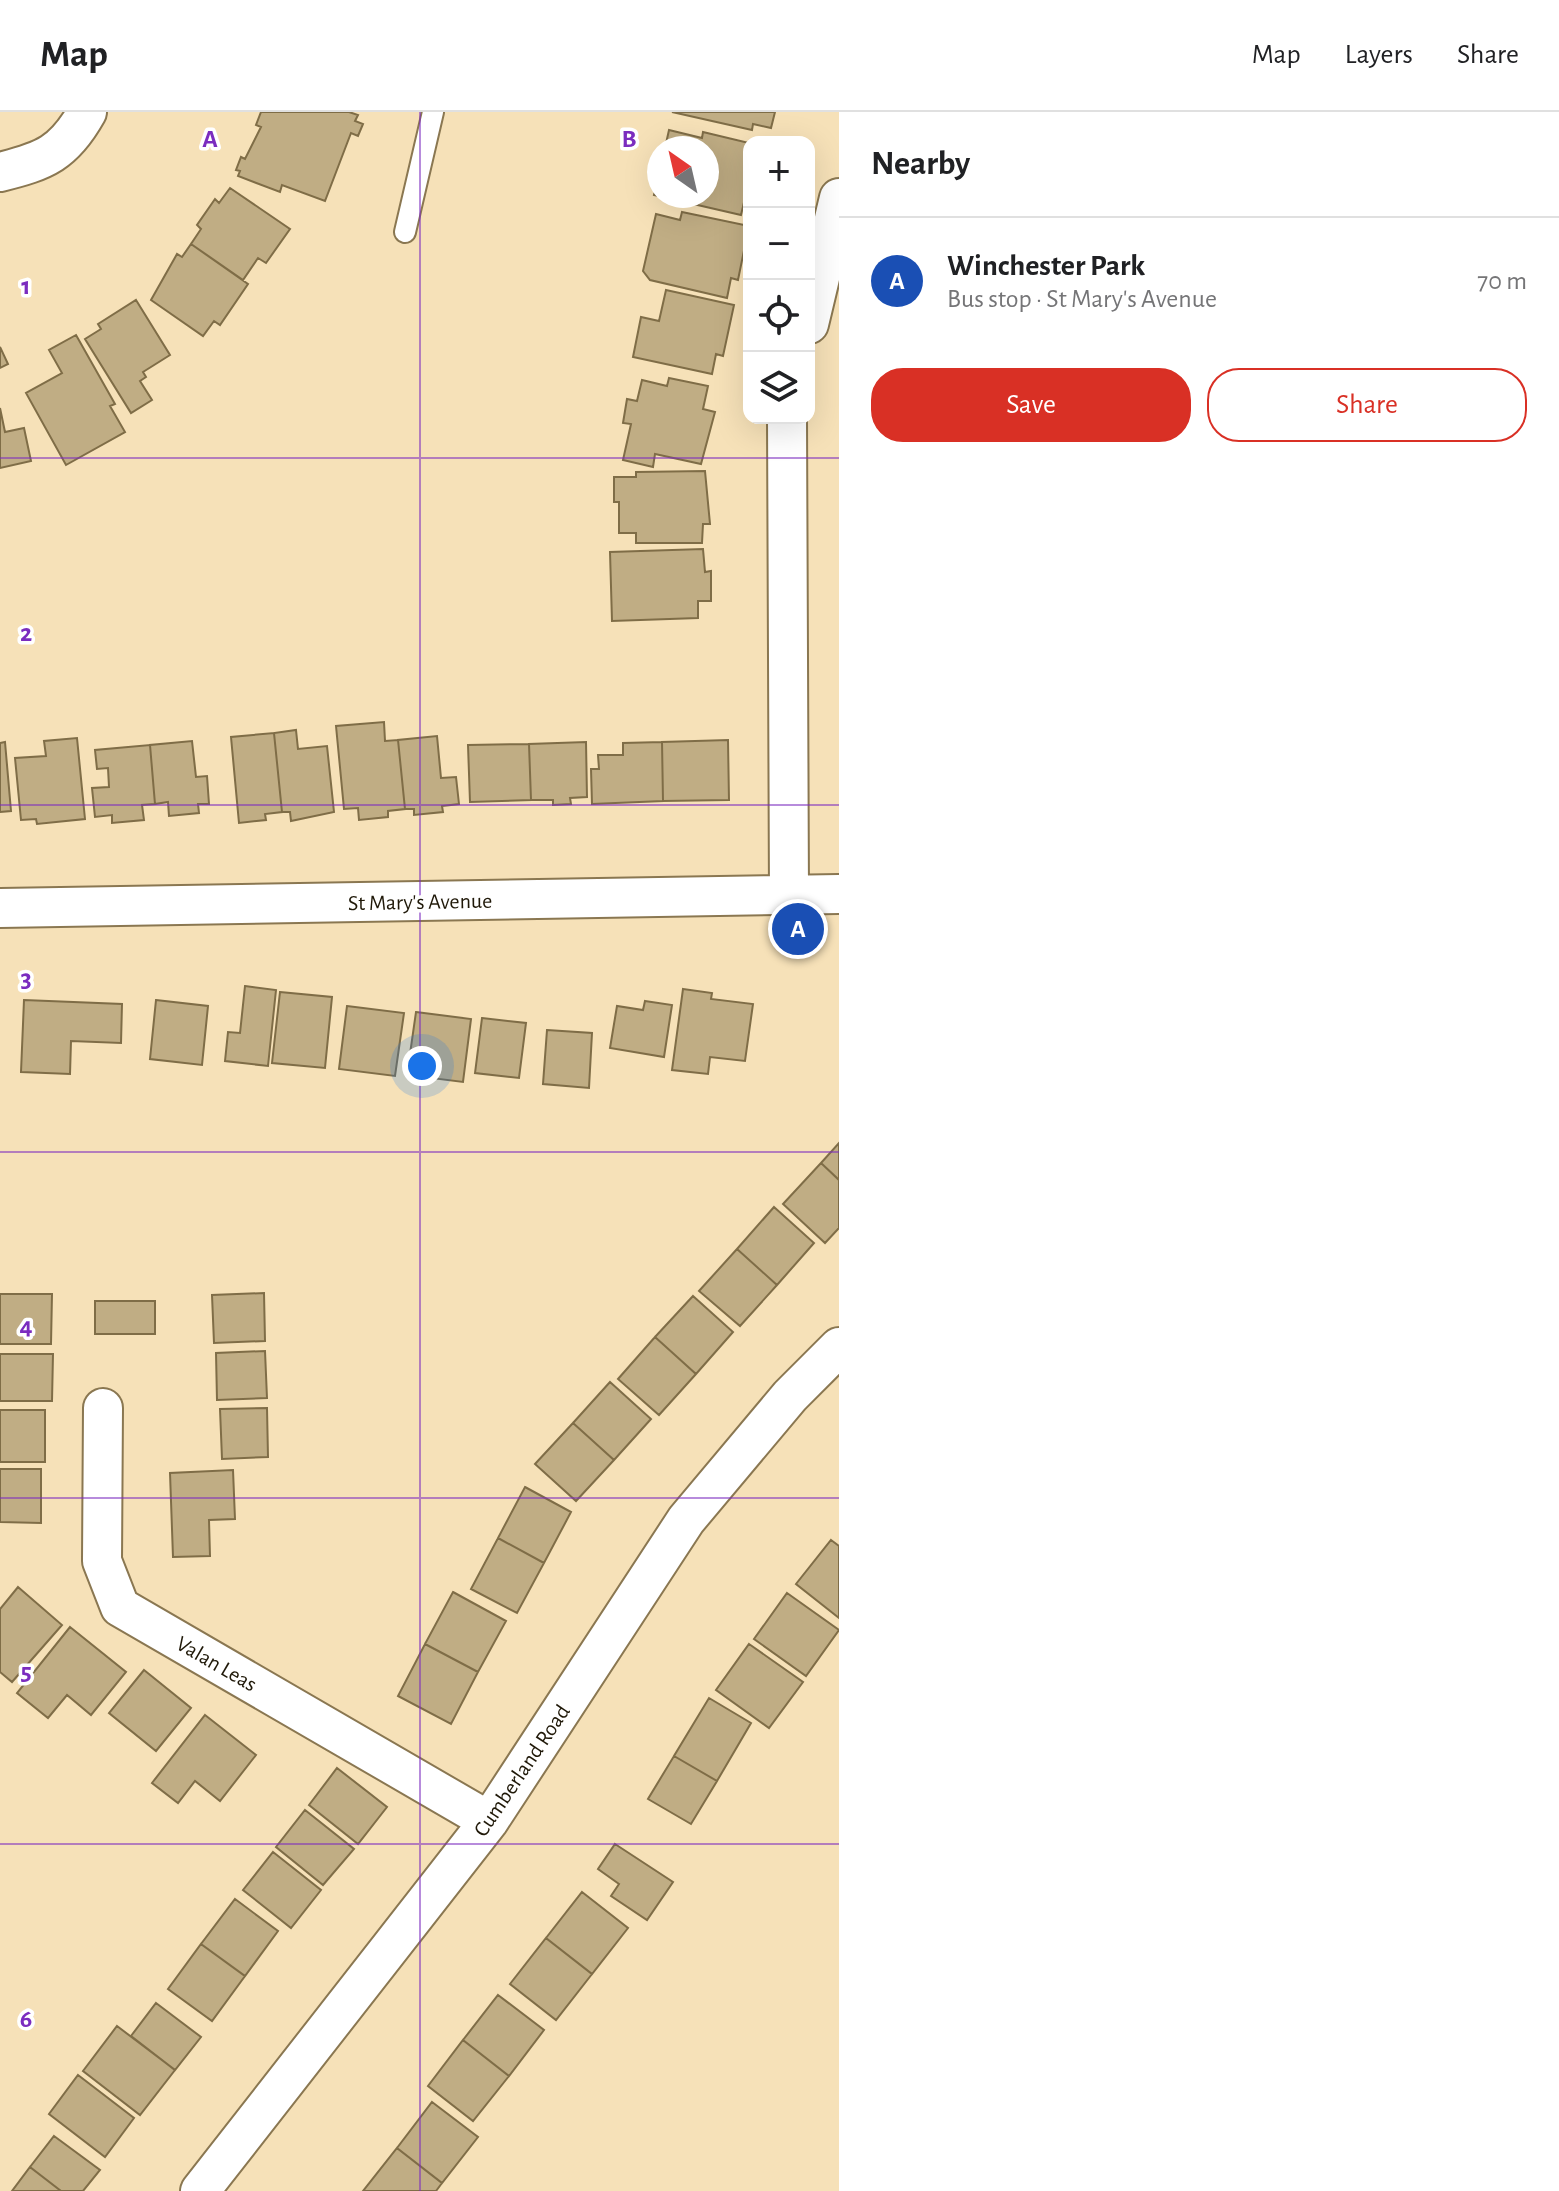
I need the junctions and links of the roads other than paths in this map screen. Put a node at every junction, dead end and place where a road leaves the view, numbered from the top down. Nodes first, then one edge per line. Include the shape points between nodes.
1 (87, 112) edge
2 (433, 112) edge
3 (0, 172) edge
4 (839, 198) edge
5 (405, 232) dead end
6 (815, 299) edge
7 (787, 424) edge
8 (839, 894) edge
9 (789, 895) junction
10 (0, 908) edge
11 (839, 1347) edge
12 (103, 1408) dead end
13 (489, 1821) junction
14 (200, 2191) edge

1 - 3 street via 72,139 36,163
2 - 5 lane
4 - 6 street
7 - 9 street
8 - 9 street, St Mary's Avenue
9 - 10 street, St Mary's Avenue
11 - 13 street, Cumberland Road via 790,1396 686,1520
12 - 13 street, Valan Leas via 102,1561 120,1607
13 - 14 street, Cumberland Road

